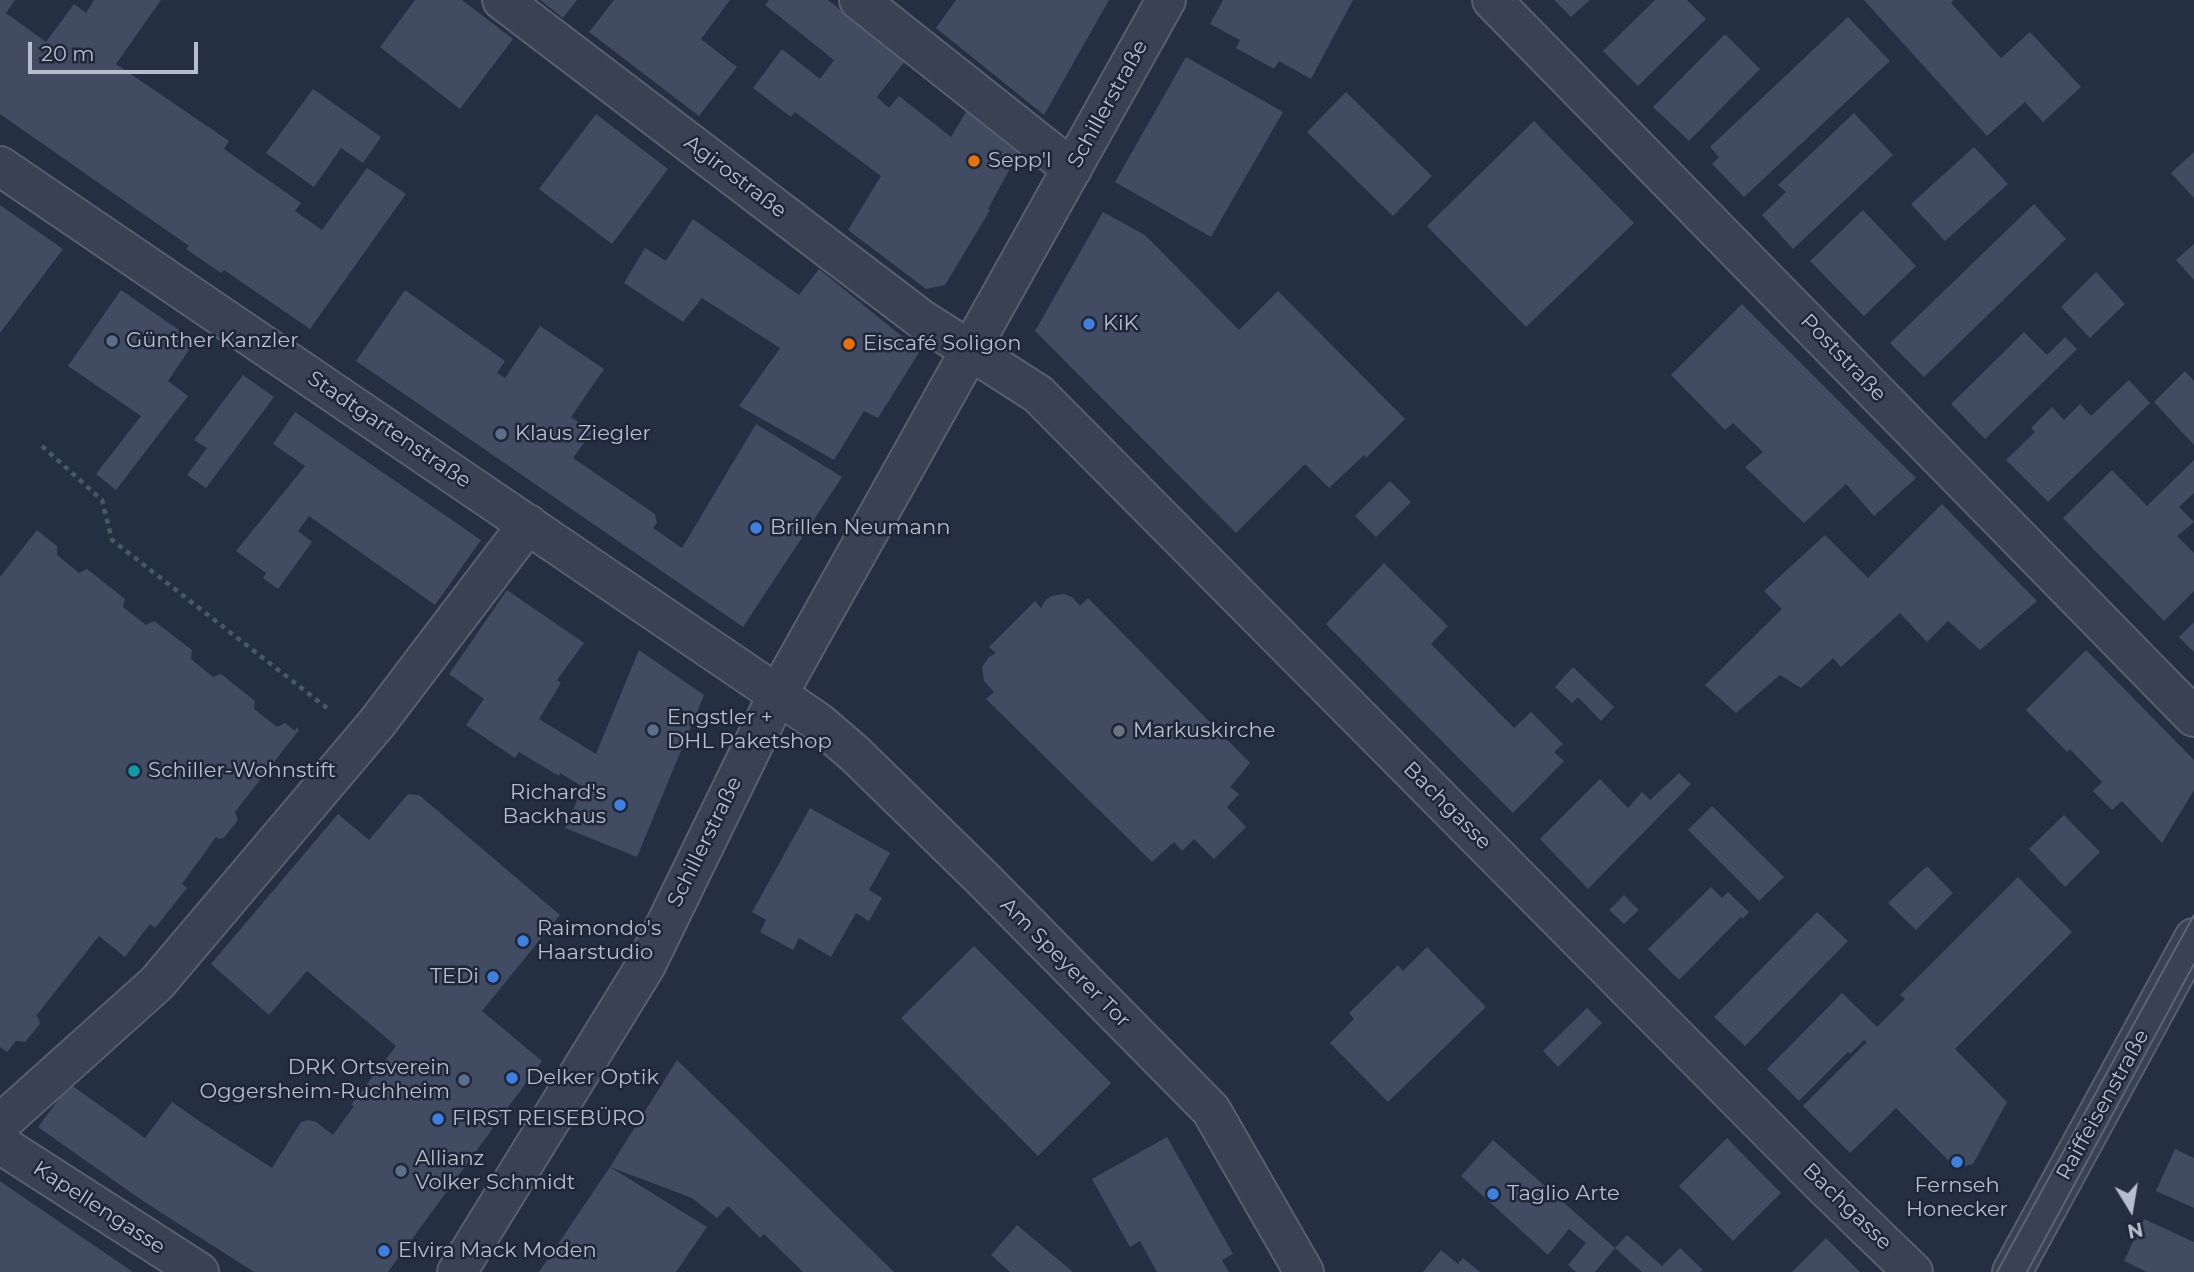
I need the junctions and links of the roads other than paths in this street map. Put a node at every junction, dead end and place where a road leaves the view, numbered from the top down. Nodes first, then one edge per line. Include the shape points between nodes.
1 (502, 0) edge
2 (859, 0) edge
3 (1166, 0) edge
4 (1492, 0) edge
5 (0, 166) edge
6 (1072, 169) junction
7 (971, 350) junction
8 (528, 524) junction
9 (778, 694) junction
10 (2194, 717) edge
11 (2194, 938) edge
12 (0, 1124) edge
13 (0, 1144) edge
14 (199, 1272) edge
15 (457, 1272) edge
16 (1304, 1272) edge
17 (1913, 1272) edge
18 (2012, 1272) edge

1 - 7 street, Agirostraße via 921,318
2 - 6 street
3 - 6 street, Schillerstraße
4 - 10 street, Poststraße
5 - 8 street, Stadtgartenstraße
6 - 7 street, Schillerstraße
7 - 9 street, Schillerstraße
7 - 17 street, Bachgasse via 1038,394
8 - 9 street, Stadtgartenstraße
8 - 12 street via 364,737 157,983
9 - 15 street, Schillerstraße via 646,965
9 - 16 street, Am Speyerer Tor via 855,754 1211,1110
11 - 18 street, Raiffeisenstraße
13 - 14 street, Kapellengasse

